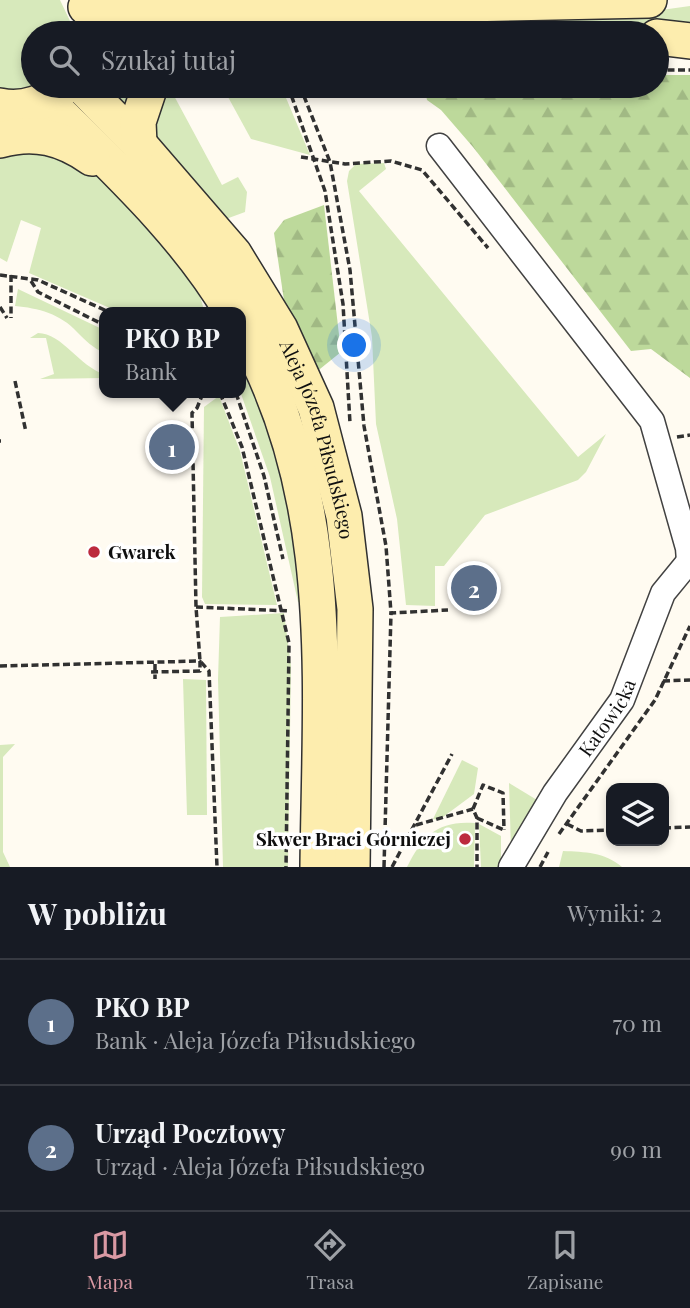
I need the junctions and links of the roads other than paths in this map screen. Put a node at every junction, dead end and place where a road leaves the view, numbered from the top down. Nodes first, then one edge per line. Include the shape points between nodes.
1 (649, 0) edge
2 (86, 14) edge
3 (669, 38) edge
4 (690, 41) edge
5 (46, 98) edge
6 (60, 98) edge
7 (94, 98) edge
8 (146, 98) edge
9 (0, 106) edge
10 (0, 140) edge
11 (139, 144) junction
12 (439, 146) dead end
13 (138, 192) junction
14 (229, 307) edge
15 (246, 338) edge
16 (690, 561) edge
17 (508, 855) edge
18 (318, 867) edge
19 (352, 867) edge

1 - 2 main road
3 - 4 main road
5 - 9 main road via 27,107
6 - 13 main road
7 - 11 main road, Aleja Józefa Piłsudskiego
8 - 11 main road via 138,122
10 - 13 main road via 37,136 68,141
11 - 19 main road, Aleja Józefa Piłsudskiego via 234,254 280,329 320,421 344,516 355,609
12 - 16 street via 652,421
13 - 14 main road via 210,274
15 - 18 main road, Aleja Józefa Piłsudskiego via 284,414 308,513 319,612
16 - 17 street, Katowicka via 663,593 622,700 555,793 531,838

